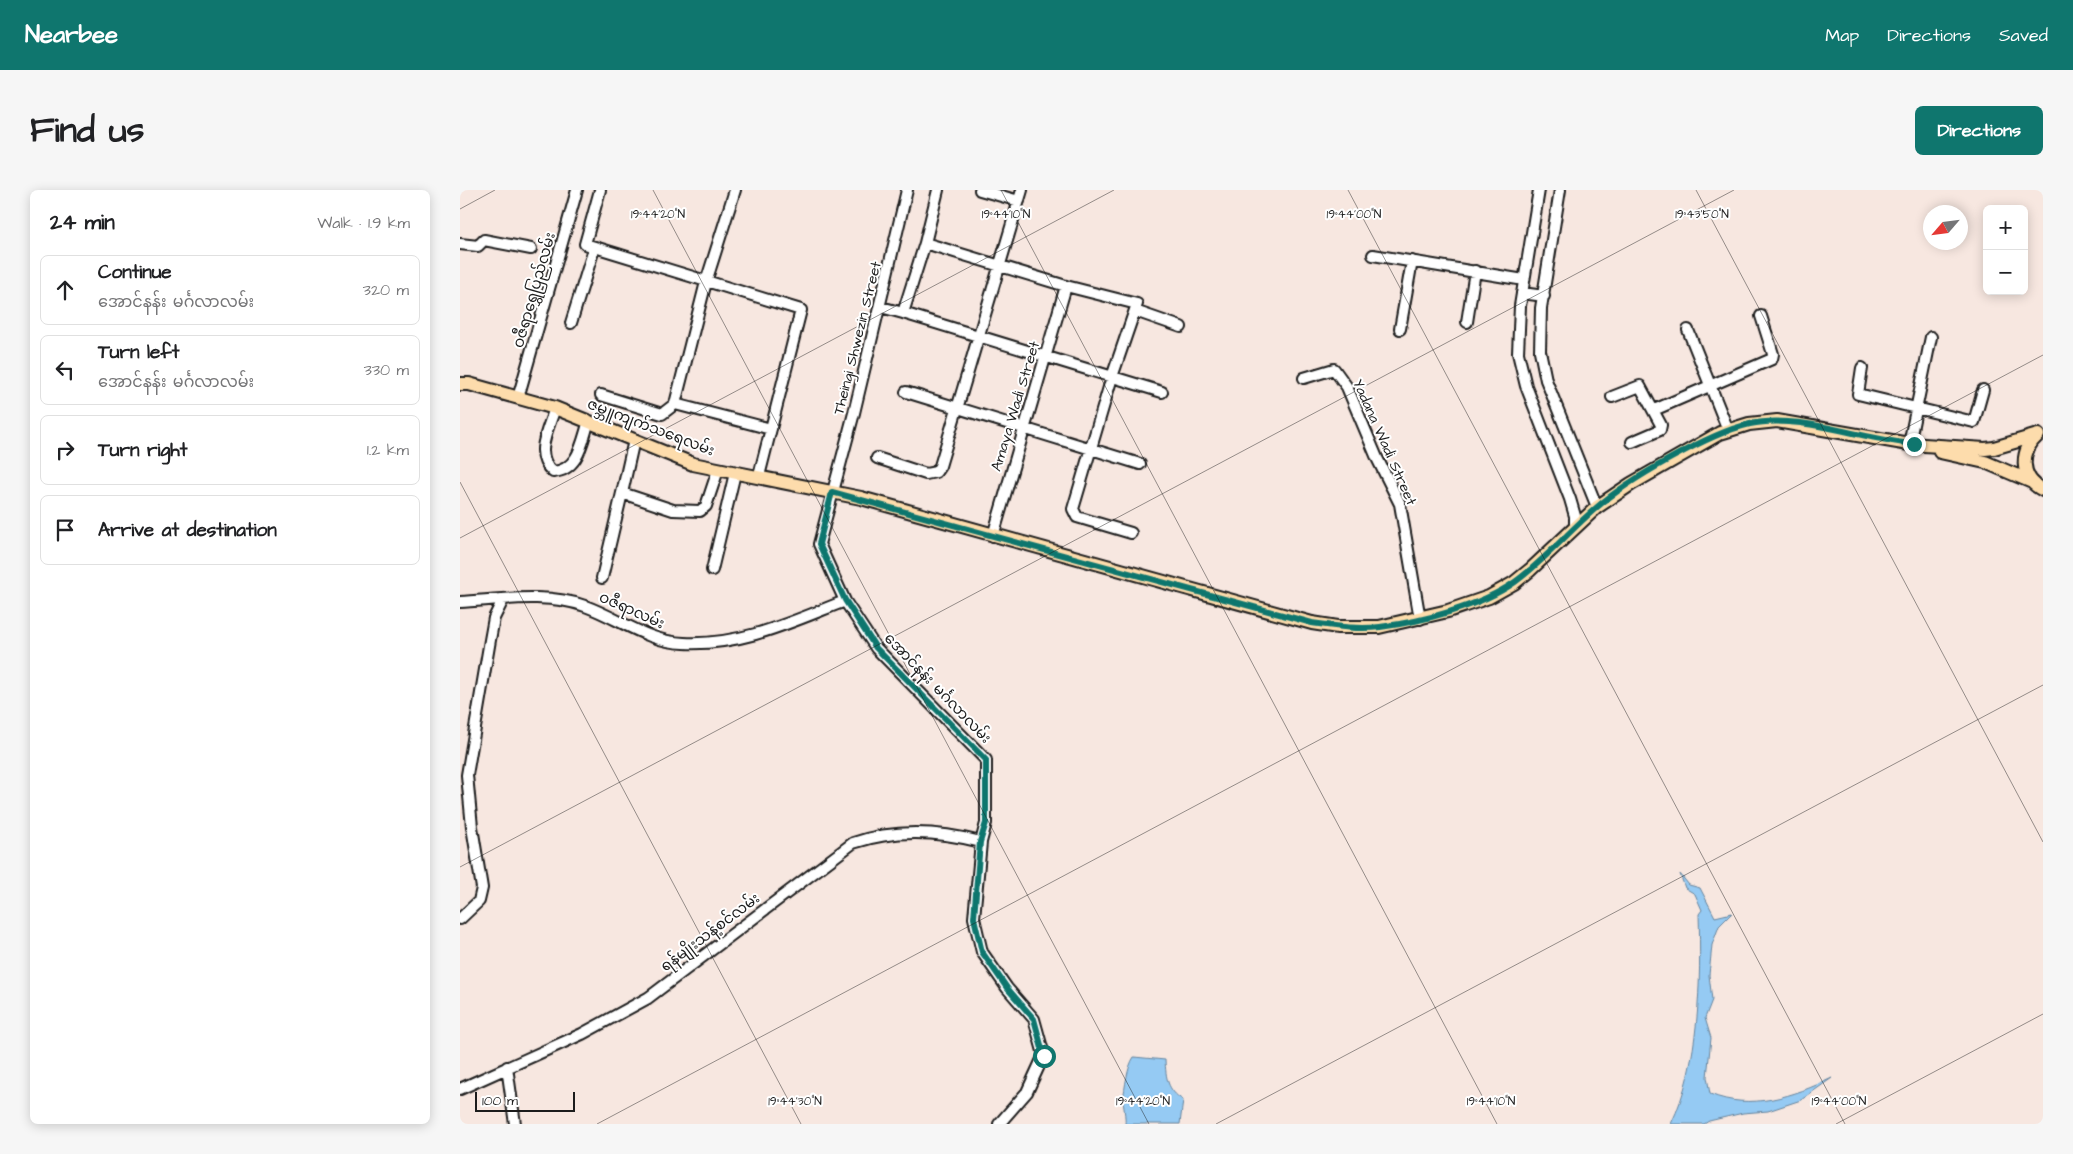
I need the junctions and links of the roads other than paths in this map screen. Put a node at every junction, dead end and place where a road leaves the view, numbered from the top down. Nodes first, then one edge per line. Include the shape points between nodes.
1 (577, 190) edge
2 (600, 190) edge
3 (735, 190) edge
4 (907, 190) edge
5 (938, 190) edge
6 (980, 190) edge
7 (1022, 190) edge
8 (1539, 190) edge
9 (1560, 190) edge
10 (1019, 201) junction
11 (925, 243) junction
12 (460, 244) edge
13 (531, 249) dead end
14 (594, 249) junction
15 (1373, 255) dead end
16 (1412, 261) junction
17 (1001, 265) junction
18 (1475, 271) junction
19 (1524, 280) junction
20 (706, 282) junction
21 (1066, 286) junction
22 (1522, 293) junction
23 (1544, 296) junction
24 (880, 307) junction
25 (1135, 311) junction
26 (904, 314) junction
27 (1761, 316) dead end
28 (1467, 322) dead end
29 (571, 323) dead end
30 (1181, 327) dead end
31 (1400, 329) dead end
32 (1688, 330) dead end
33 (980, 337) junction
34 (1931, 337) dead end
35 (1045, 357) junction
36 (1862, 368) dead end
37 (1112, 377) junction
38 (1304, 378) dead end
39 (460, 384) edge
40 (1711, 386) junction
41 (1983, 390) dead end
42 (906, 392) dead end
43 (1162, 392) dead end
44 (601, 395) dead end
45 (1612, 397) dead end
46 (518, 398) junction
47 (675, 404) junction
48 (555, 408) junction
49 (959, 409) junction
50 (1916, 409) junction
51 (1654, 410) junction
52 (589, 421) junction
53 (771, 429) junction
54 (1023, 429) junction
55 (1728, 430) junction
56 (2040, 433) edge
57 (634, 440) junction
58 (1632, 442) dead end
59 (1912, 444) junction
60 (1091, 450) junction
61 (877, 458) dead end
62 (1140, 464) dead end
63 (718, 470) junction
64 (735, 473) junction
65 (759, 476) junction
66 (2040, 488) edge
67 (832, 492) junction
68 (622, 493) junction
69 (1597, 507) junction
70 (1574, 528) junction
71 (1131, 533) dead end
72 (992, 536) junction
73 (712, 570) dead end
74 (602, 578) dead end
75 (503, 600) junction
76 (845, 600) junction
77 (460, 602) edge
78 (1420, 619) junction
79 (980, 842) junction
80 (460, 919) edge
81 (507, 1067) junction
82 (460, 1088) edge
83 (515, 1124) edge
84 (999, 1124) edge

1 - 46 street, ဝဇီရာရွှေပြည်လမ်း
2 - 14 street via 585,244
3 - 20 street
4 - 24 street, Theingi Shwezin Street
5 - 11 street
6 - 10 street
7 - 10 street
8 - 19 street
9 - 23 street
10 - 17 street
11 - 17 street
11 - 26 street
12 - 13 street via 478,246 484,240
14 - 20 street
14 - 29 street
15 - 16 street
16 - 18 street
16 - 31 street
17 - 21 street
17 - 33 street
18 - 19 street
18 - 28 street
19 - 22 street
20 - 47 street
20 - 53 street via 801,310
21 - 25 street via 1137,304
21 - 35 street, Amaya Wadi Street
22 - 23 street
22 - 70 street via 1518,353 1526,386 1570,499 1575,516
23 - 69 street via 1540,351 1546,380
24 - 26 street
24 - 67 street, Theingi Shwezin Street
25 - 30 street
25 - 37 street
26 - 33 street
27 - 40 street via 1772,359
32 - 40 street
33 - 35 street
33 - 49 street
34 - 50 street
35 - 37 street
35 - 54 street, Amaya Wadi Street
36 - 50 street via 1858,394
37 - 43 street
37 - 60 street
38 - 78 street, Yadana Wadi Street via 1334,369 1347,387 1400,504
39 - 46 main road, ဇမ္ဘူကျက်သရေလမ်း
40 - 51 street
40 - 55 street
41 - 50 street via 1974,422
42 - 49 street
44 - 47 street via 662,414
45 - 51 street via 1640,386
46 - 48 main road, ဇမ္ဘူကျက်သရေလမ်း
47 - 53 street
48 - 52 main road, ဇမ္ဘူကျက်သရေလမ်း
48 - 52 street via 542,456 545,465 553,472 564,471 575,462
49 - 54 street
49 - 61 street via 936,472 926,474
50 - 59 street
51 - 58 street via 1661,428
52 - 57 main road, ဇမ္ဘူကျက်သရေလမ်း
53 - 65 street
54 - 60 street
54 - 72 street, Amaya Wadi Street
55 - 59 main road, ဇမ္ဘူကျက်သရေလမ်း via 1777,421
55 - 69 main road, ဇမ္ဘူကျက်သရေလမ်း via 1665,463
56 - 59 main road via 1994,448
56 - 66 main road via 2030,442 2024,462 2026,473
57 - 63 main road, ဇမ္ဘူကျက်သရေလမ်း via 693,464
57 - 68 street
59 - 66 main road via 1985,462
60 - 62 street
60 - 71 street via 1074,514
63 - 64 main road, ဇမ္ဘူကျက်သရေလမ်း
63 - 68 street via 706,506 700,511 673,510
64 - 65 main road, ဇမ္ဘူကျက်သရေလမ်း
64 - 73 street
65 - 67 main road, ဇမ္ဘူကျက်သရေလမ်း
67 - 72 main road, ဇမ္ဘူကျက်သရေလမ်း
67 - 76 street, အောင်နန်း မင်္ဂလာလမ်း via 819,544
68 - 74 street
69 - 70 main road, ဇမ္ဘူကျက်သရေလမ်း
70 - 78 main road, ဇမ္ဘူကျက်သရေလမ်း via 1530,570 1501,590
72 - 78 main road, ဇမ္ဘူကျက်သရေလမ်း via 1312,623 1379,627
75 - 76 street, ဝဇီရာလမ်း via 558,599 585,605 636,631 664,640 714,643 752,637
75 - 77 street, ဝဇီရာလမ်း
75 - 80 street via 494,618 467,775 482,888 479,901
76 - 79 street, အောင်နန်း မင်္ဂလာလမ်း via 876,648 986,760 986,823
79 - 81 street, ရန်မျိုးသန့်စင်လမ်း via 952,835 903,834 881,835 853,843 648,998 582,1034
79 - 84 street, အောင်နန်း မင်္ဂလာလမ်း via 974,918 982,952 1034,1019 1044,1056 1027,1092
81 - 82 street, ရန်မျိုးသန့်စင်လမ်း
81 - 83 street

